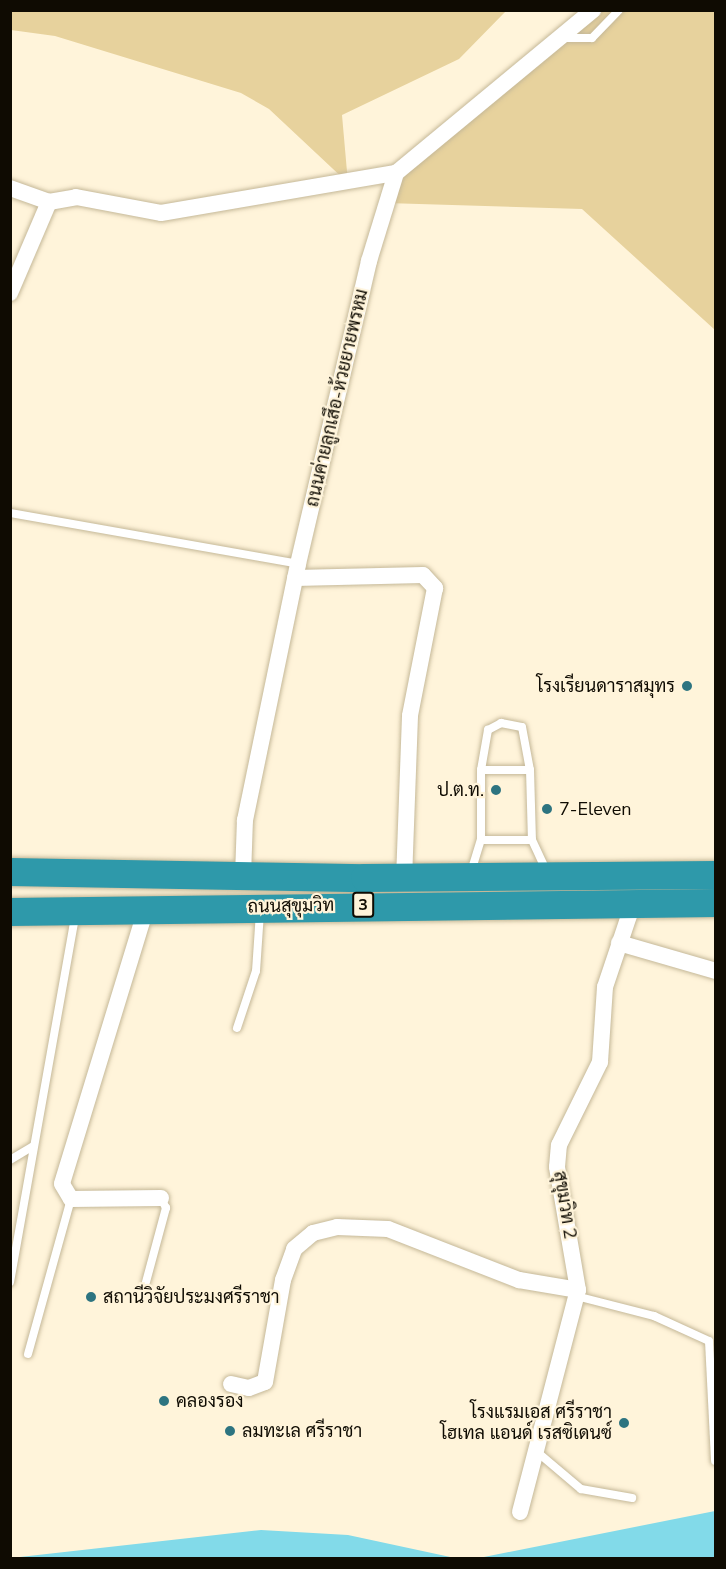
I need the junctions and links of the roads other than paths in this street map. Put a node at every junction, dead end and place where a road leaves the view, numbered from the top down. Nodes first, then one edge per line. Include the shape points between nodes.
1 (593, 10) edge
2 (619, 10) edge
3 (561, 38) junction
4 (396, 173) junction
5 (10, 188) edge
6 (49, 202) junction
7 (10, 293) edge
8 (10, 513) edge
9 (297, 571) junction
10 (481, 770) junction
11 (530, 770) junction
12 (481, 840) junction
13 (532, 840) junction
14 (10, 872) edge
15 (549, 875) junction
16 (716, 875) edge
17 (243, 876) junction
18 (470, 877) junction
19 (404, 878) junction
20 (716, 903) edge
21 (633, 904) junction
22 (260, 906) junction
23 (10, 912) edge
24 (75, 912) junction
25 (145, 912) junction
26 (619, 943) junction
27 (716, 971) edge
28 (237, 1028) dead end
29 (32, 1147) junction
30 (10, 1160) edge
31 (72, 1198) junction
32 (161, 1198) joint
33 (10, 1282) edge
34 (146, 1282) dead end
35 (577, 1293) junction
36 (28, 1354) dead end
37 (231, 1384) dead end
38 (536, 1451) junction
39 (715, 1461) edge
40 (632, 1498) dead end
41 (520, 1512) dead end

1 - 3 street
2 - 3 lane via 592,38
3 - 4 street
4 - 6 street via 161,213 76,197
4 - 9 street, ถนนค่ายลูกเสึอ-ห้วยยายพรหม via 369,261
5 - 6 street
6 - 7 street
8 - 9 lane
9 - 17 street, ถนนค่ายลูกเสึอ-ห้วยยายพรหม via 245,820
9 - 19 street via 423,576 435,588 410,716
10 - 11 lane
10 - 11 lane via 488,730 501,723 522,727
10 - 12 lane
11 - 13 lane
12 - 13 lane
12 - 18 lane
13 - 15 lane
14 - 17 highway, ถนนสุขุมวิท / 3
15 - 16 highway, ถนนสุขุมวิท / 3
15 - 18 highway, ถนนสุขุมวิท / 3
17 - 19 highway, ถนนสุขุมวิท / 3
18 - 19 highway, ถนนสุขุมวิท / 3
20 - 21 highway, ถนนสุขุมวิท / 3
21 - 22 highway, ถนนสุขุมวิท / 3
21 - 26 street, สุขุมวิท 2
22 - 25 highway, ถนนสุขุมวิท / 3
22 - 28 lane via 256,971
23 - 24 highway, ถนนสุขุมวิท / 3
24 - 25 highway, ถนนสุขุมวิท / 3
24 - 29 lane
25 - 31 street via 62,1184
26 - 27 street
26 - 35 street, สุขุมวิท 2 via 605,987 600,1062 559,1145 557,1167
29 - 30 lane
29 - 33 lane
31 - 32 street
31 - 36 lane
32 - 34 lane via 166,1208
35 - 37 street via 519,1280 388,1229 337,1227 313,1233 294,1249 283,1280 265,1382 249,1388
35 - 38 street, สุขุมวิท 2
35 - 39 lane via 654,1316 709,1341
38 - 40 lane via 582,1489
38 - 41 street, สุขุมวิท 2

